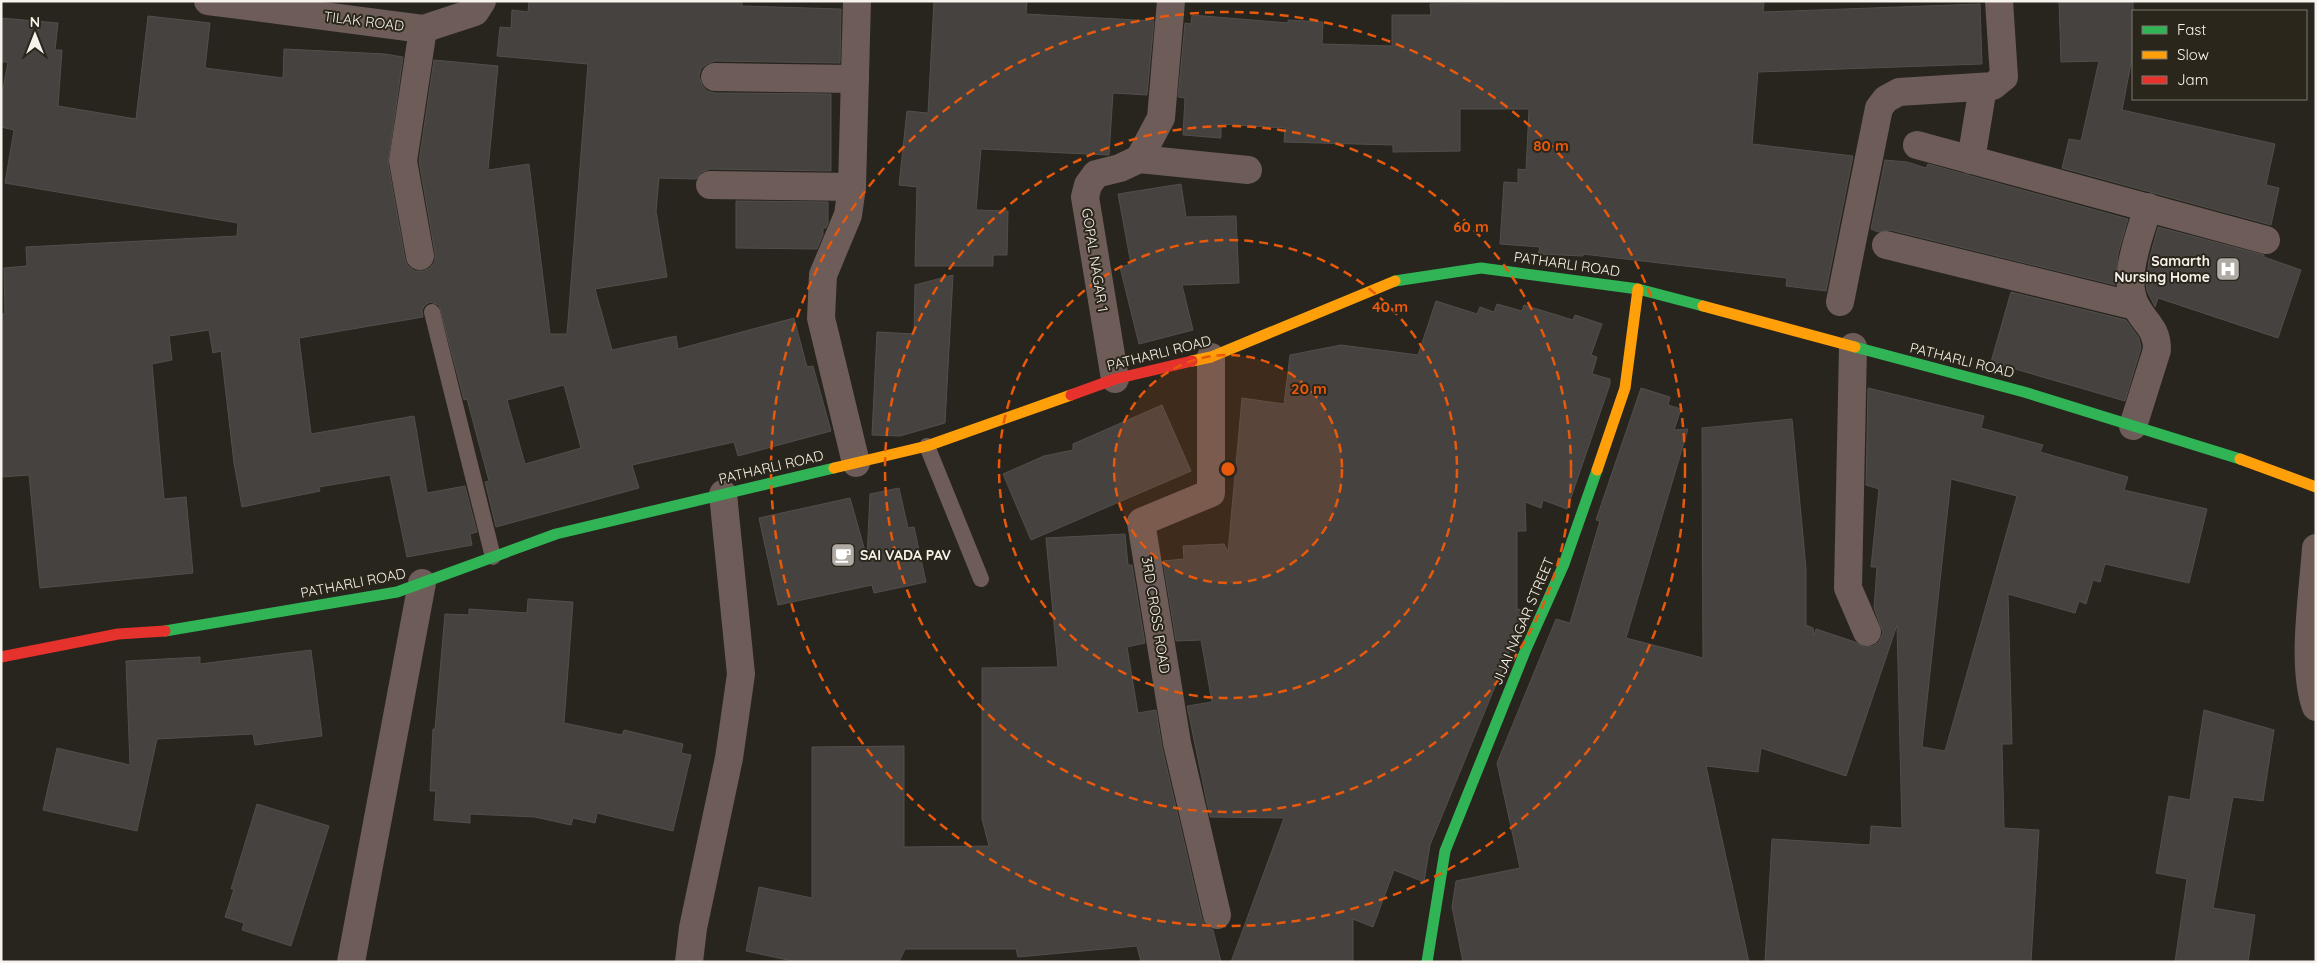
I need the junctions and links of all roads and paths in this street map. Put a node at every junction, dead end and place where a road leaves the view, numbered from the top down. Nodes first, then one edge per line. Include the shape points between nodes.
1 (208, 1) edge
2 (482, 1) edge
3 (857, 1) edge
4 (1171, 1) edge
5 (1999, 1) edge
6 (423, 28) junction
7 (723, 82) dead end
8 (855, 84) junction
9 (1983, 87) junction
10 (1917, 145) dead end
11 (1139, 159) junction
12 (1971, 160) junction
13 (1248, 170) dead end
14 (710, 185) dead end
15 (852, 187) junction
16 (2148, 208) junction
17 (2266, 240) dead end
18 (1886, 245) dead end
19 (420, 256) dead end
20 (1638, 289) junction
21 (1840, 302) dead end
22 (2135, 306) junction
23 (432, 312) dead end
24 (1853, 347) junction
25 (1211, 357) junction
26 (1115, 379) junction
27 (2133, 426) junction
28 (927, 446) junction
29 (856, 463) junction
30 (2316, 487) edge
31 (723, 494) junction
32 (2316, 548) edge
33 (493, 557) junction
34 (981, 579) dead end
35 (422, 583) junction
36 (1867, 632) dead end
37 (1, 657) edge
38 (2316, 707) edge
39 (1217, 914) dead end
40 (351, 962) edge
41 (689, 962) edge
42 (1427, 962) edge

1 - 6 street, TILAK ROAD
2 - 6 street, TILAK ROAD via 475,12
3 - 8 street
4 - 11 street via 1161,118
5 - 9 street via 2004,77 1993,86
6 - 19 street via 403,161
7 - 8 street
8 - 15 street
9 - 12 street
9 - 21 street via 1899,92 1886,99 1879,108
10 - 12 street
11 - 13 street
11 - 26 street, GOPAL NAGAR 1 via 1096,174 1085,197
12 - 16 street
14 - 15 street
15 - 29 street via 848,215 823,274 821,318
16 - 17 street
16 - 22 street via 2130,274
18 - 22 street
20 - 24 street, PATHARLI ROAD
20 - 25 street, PATHARLI ROAD via 1481,268 1395,281
20 - 42 street, JIJAI NAGAR STREET via 1624,388 1564,564 1526,649 1445,851
22 - 27 street via 2153,329 2157,350
23 - 33 lane
24 - 27 street, PATHARLI ROAD via 2024,392
24 - 36 street via 1848,588
25 - 26 street, PATHARLI ROAD
25 - 39 street, 3RD CROSS ROAD via 1211,493 1141,522 1177,743
26 - 28 street, PATHARLI ROAD
27 - 30 street, PATHARLI ROAD via 2266,467
28 - 29 street, PATHARLI ROAD
28 - 34 lane
29 - 31 street, PATHARLI ROAD
31 - 33 street, PATHARLI ROAD via 556,534
31 - 41 street via 741,674 729,758 693,928
32 - 38 street via 2309,655
33 - 35 street, PATHARLI ROAD
35 - 37 street, PATHARLI ROAD via 396,592 178,630 118,634
35 - 40 street

